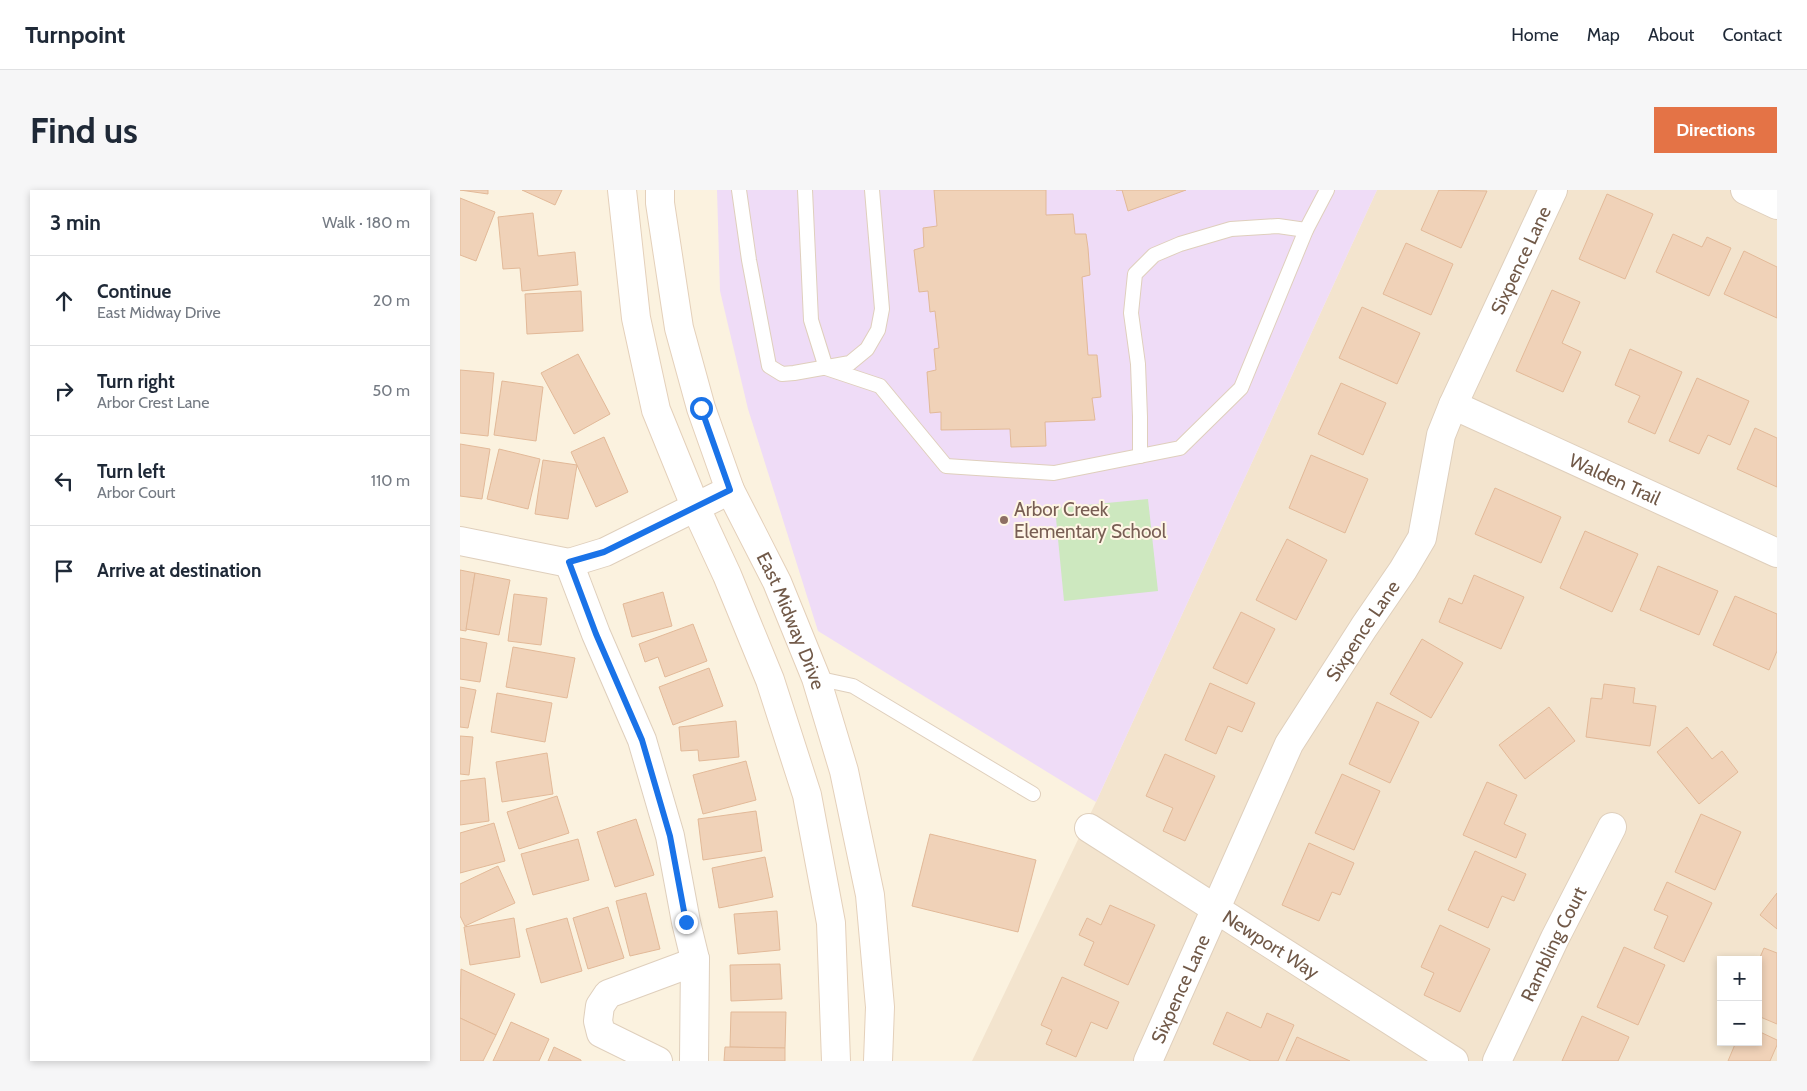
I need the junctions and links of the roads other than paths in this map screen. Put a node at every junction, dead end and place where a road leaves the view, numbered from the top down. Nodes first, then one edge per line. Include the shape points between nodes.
1 (622, 190) edge
2 (660, 190) edge
3 (739, 190) edge
4 (804, 190) edge
5 (872, 190) edge
6 (1327, 190) edge
7 (1553, 190) edge
8 (1744, 190) edge
9 (1777, 205) edge
10 (1306, 230) junction
11 (826, 368) junction
12 (1453, 405) junction
13 (1140, 456) junction
14 (730, 490) junction
15 (695, 506) junction
16 (460, 542) edge
17 (1777, 552) edge
18 (569, 562) junction
19 (816, 678) junction
20 (1032, 794) dead end
21 (1612, 827) dead end
22 (1089, 828) dead end
23 (1215, 909) junction
24 (695, 959) junction
25 (658, 1061) edge
26 (694, 1061) edge
27 (836, 1061) edge
28 (878, 1061) edge
29 (1148, 1061) edge
30 (1454, 1061) edge
31 (1497, 1061) edge

1 - 15 street, East Midway Drive via 636,318 656,410
2 - 14 street, East Midway Drive via 679,328 701,408
3 - 11 lane via 770,366 782,374
4 - 11 lane via 811,320
5 - 11 lane via 882,309 878,330 867,349 850,363
6 - 10 lane
7 - 12 street, Sixpence Lane
8 - 9 street
10 - 13 lane via 1242,388 1180,448
10 - 13 lane via 1278,226 1230,229 1154,254 1135,274 1131,313 1138,364
11 - 13 lane via 880,386 946,466 1054,473
12 - 17 street, Walden Trail
12 - 23 street, Sixpence Lane via 1441,435 1422,538 1289,744
14 - 15 street
14 - 19 street, East Midway Drive via 777,582
15 - 18 street via 604,552
15 - 27 street, East Midway Drive via 770,680 807,795 831,922
16 - 18 street
18 - 24 street via 642,740 670,836
19 - 20 lane via 853,686
19 - 28 street, East Midway Drive via 844,771 870,895 880,1007
21 - 31 street, Rambling Court
22 - 23 street, Newport Way
23 - 29 street, Sixpence Lane
23 - 30 street, Newport Way
24 - 25 street via 608,994 600,1006 598,1021 601,1033
24 - 26 street

